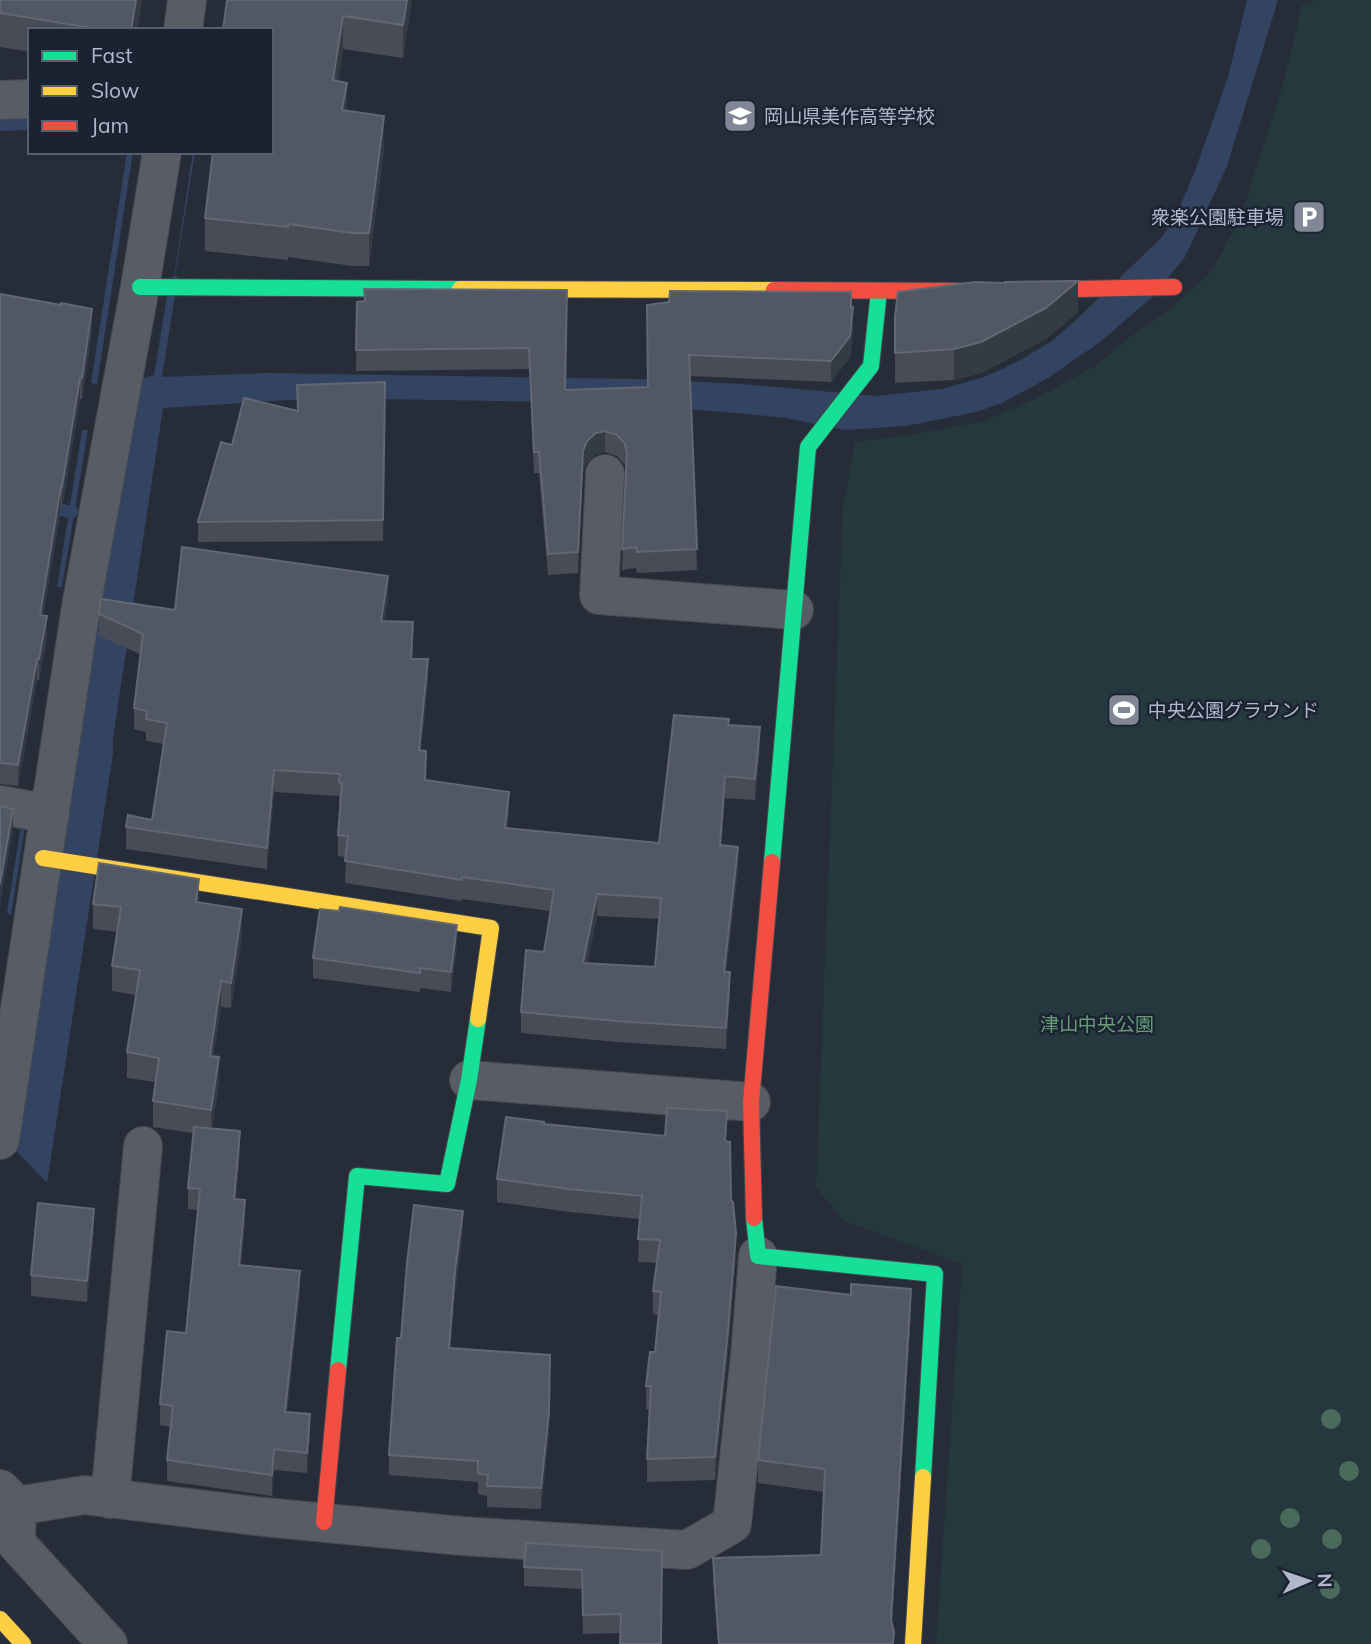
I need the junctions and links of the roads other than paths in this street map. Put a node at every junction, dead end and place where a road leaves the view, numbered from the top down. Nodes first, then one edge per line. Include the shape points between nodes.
1 (187, 0) edge
2 (183, 28) edge
3 (28, 99) edge
4 (0, 100) edge
5 (162, 154) edge
6 (140, 287) junction
7 (1174, 287) dead end
8 (1013, 290) edge
9 (879, 291) junction
10 (973, 291) edge
11 (605, 474) dead end
12 (794, 610) junction
13 (0, 805) edge
14 (50, 814) junction
15 (43, 858) junction
16 (469, 1080) junction
17 (751, 1102) junction
18 (0, 1140) edge
19 (143, 1146) dead end
20 (758, 1256) junction
21 (9, 1498) edge
22 (110, 1499) junction
23 (324, 1522) junction
24 (0, 1619) edge
25 (23, 1644) edge
26 (108, 1644) edge
27 (913, 1644) edge

1 - 2 street
3 - 4 street
5 - 6 street
6 - 9 street
6 - 14 street via 81,607
7 - 8 street
9 - 10 street
9 - 12 street via 871,366 808,447
11 - 12 street via 599,595
12 - 17 street
13 - 14 street
14 - 15 street
15 - 16 street via 491,928
15 - 18 street
16 - 17 street
16 - 23 street via 447,1184 357,1176
17 - 20 street
19 - 22 street
20 - 23 street via 732,1524 687,1550
20 - 27 street via 935,1274
21 - 22 street via 84,1495
21 - 26 street via 16,1543
22 - 23 street
24 - 25 street

